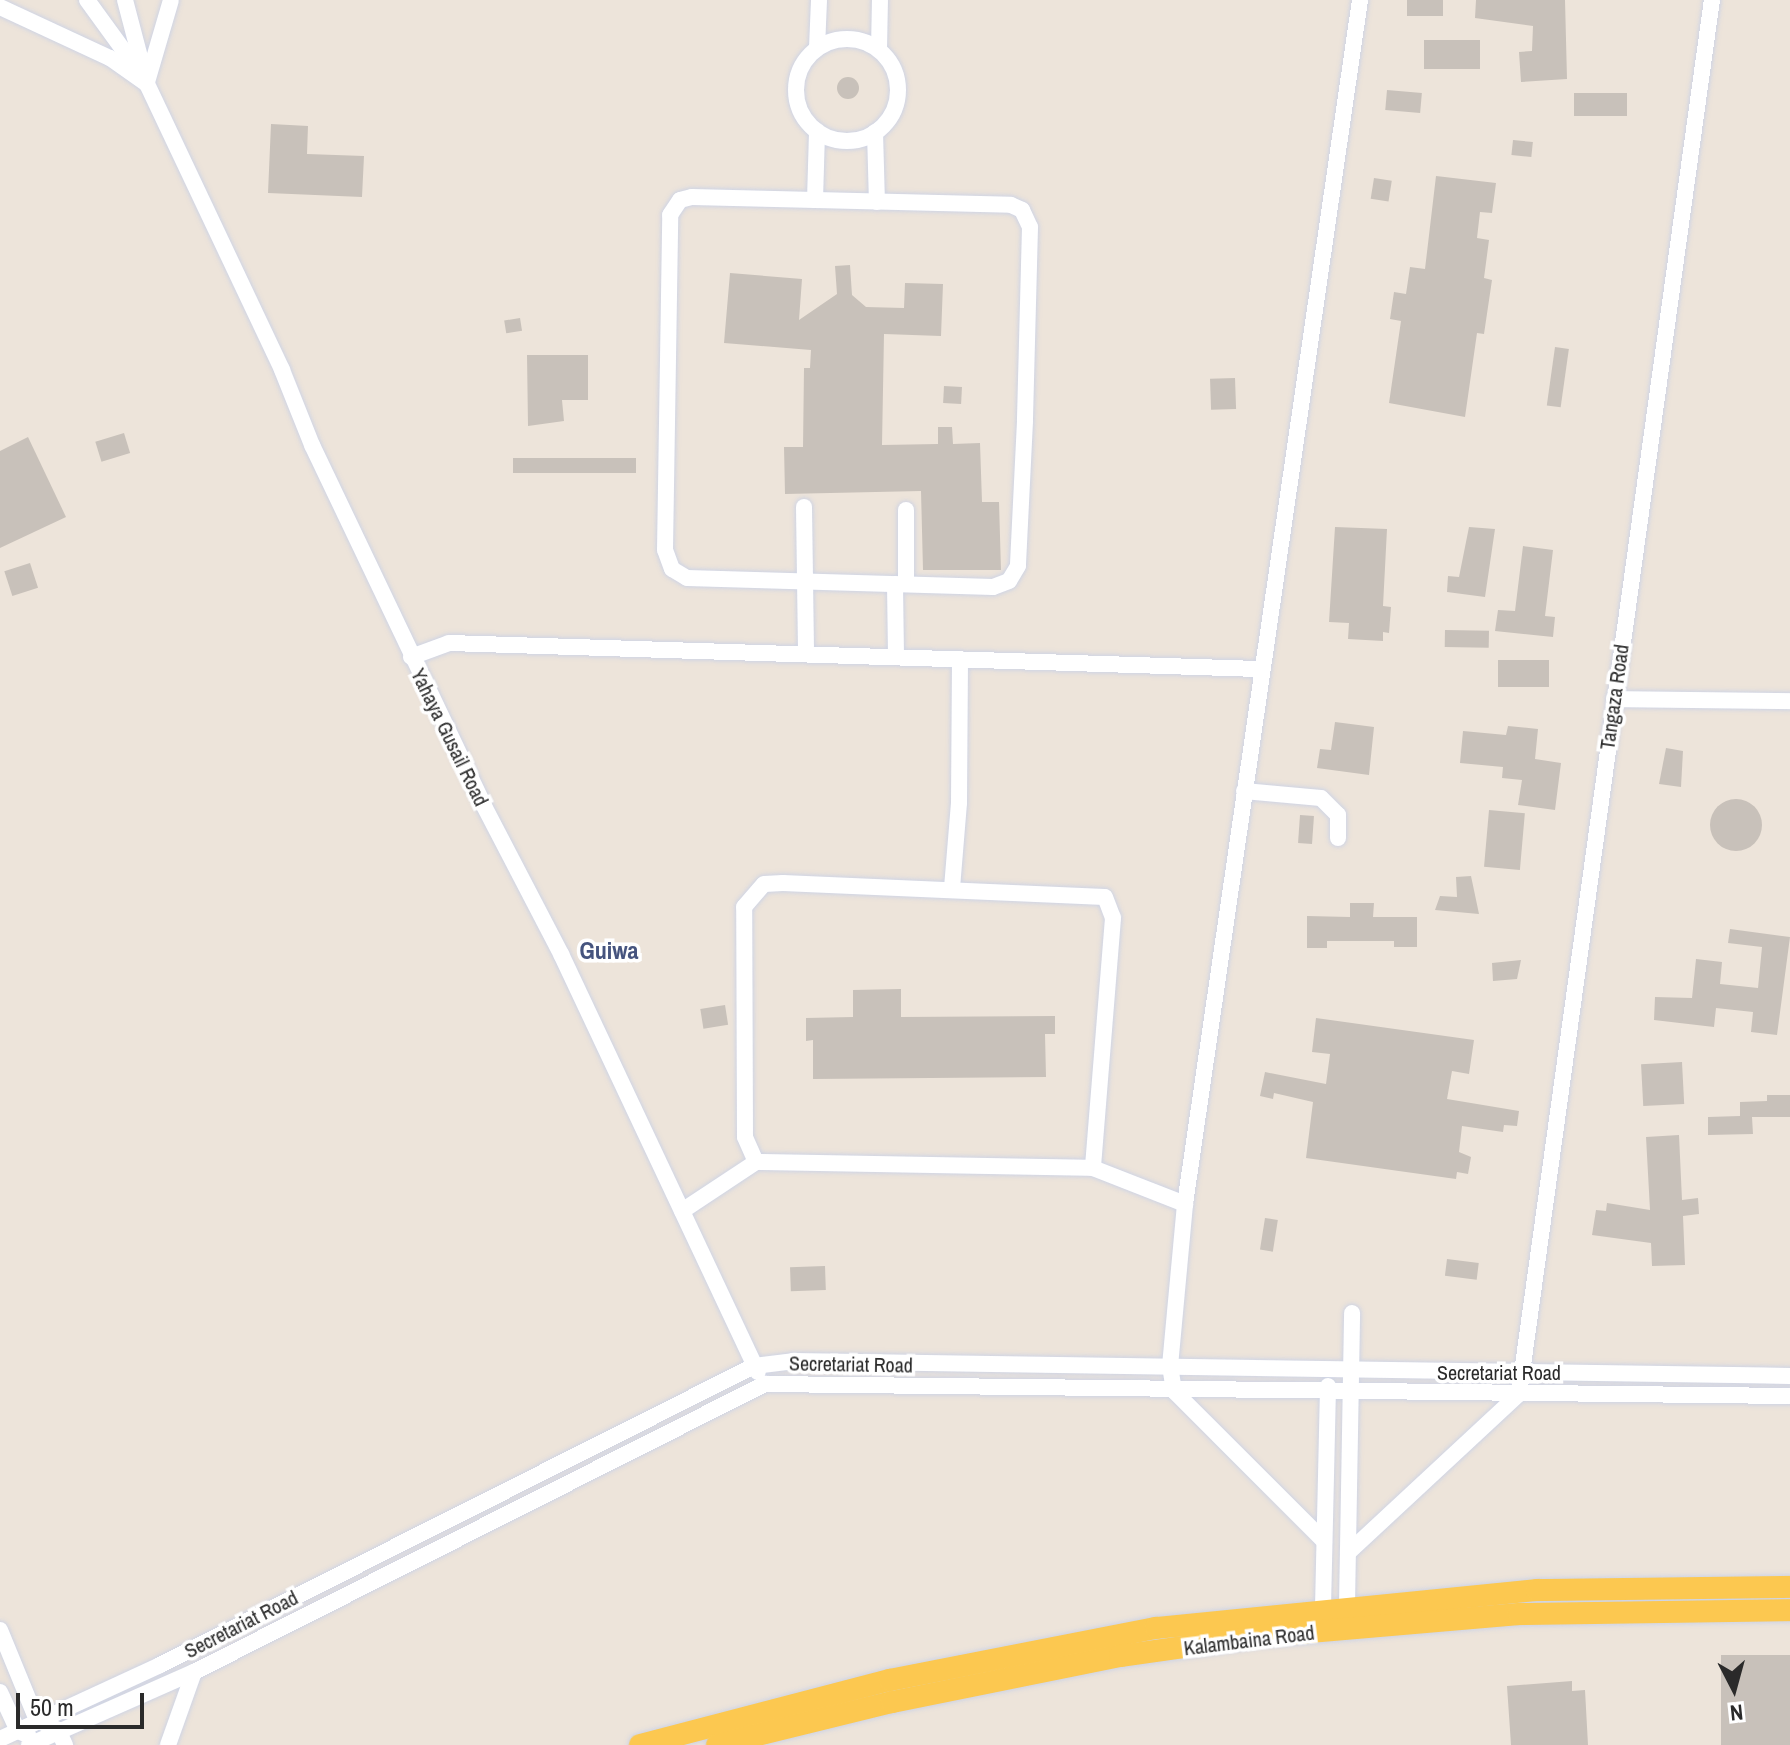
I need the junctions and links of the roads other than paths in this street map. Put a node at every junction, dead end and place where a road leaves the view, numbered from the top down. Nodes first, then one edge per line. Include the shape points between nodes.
1 (87, 0) edge
2 (125, 0) edge
3 (171, 0) edge
4 (819, 0) edge
5 (880, 0) edge
6 (1360, 0) edge
7 (1712, 0) edge
8 (0, 7) edge
9 (817, 48) junction
10 (879, 50) junction
11 (147, 84) junction
12 (817, 131) junction
13 (875, 132) junction
14 (815, 200) junction
15 (877, 202) junction
16 (804, 507) dead end
17 (906, 510) dead end
18 (807, 581) junction
19 (901, 584) junction
20 (806, 654) junction
21 (411, 657) junction
22 (896, 657) junction
23 (960, 659) junction
24 (1260, 669) junction
25 (1614, 699) junction
26 (1790, 701) edge
27 (1244, 791) junction
28 (1338, 838) dead end
29 (952, 888) junction
30 (756, 1162) junction
31 (1093, 1168) junction
32 (1185, 1204) junction
33 (682, 1211) junction
34 (1352, 1313) dead end
35 (754, 1366) junction
36 (1170, 1366) junction
37 (1348, 1371) junction
38 (1328, 1372) junction
39 (1522, 1373) junction
40 (1790, 1376) edge
41 (765, 1384) junction
42 (1174, 1391) junction
43 (1328, 1393) junction
44 (1349, 1393) junction
45 (1519, 1394) junction
46 (1790, 1396) edge
47 (1324, 1541) junction
48 (1350, 1551) junction
49 (1790, 1587) edge
50 (1347, 1605) junction
51 (1323, 1608) junction
52 (1790, 1610) edge
53 (0, 1630) edge
54 (194, 1672) junction
55 (0, 1692) edge
56 (37, 1720) junction
57 (18, 1731) junction
58 (62, 1738) edge
59 (0, 1739) edge
60 (36, 1743) edge
61 (168, 1745) edge
62 (640, 1745) edge
63 (717, 1745) edge

1 - 11 street, Yahaya Gusail Road
2 - 11 street, Yahaya Gusail Road
3 - 11 street
4 - 9 street
5 - 10 street
6 - 24 street via 1293,485
7 - 25 street, Tangaza Road
8 - 11 street via 110,58
9 - 10 street via 844,39
9 - 12 street via 799,70 795,93 802,115
10 - 13 street via 896,75 897,98 889,119
11 - 21 street, Yahaya Gusail Road
12 - 13 street via 850,141
12 - 14 street
13 - 15 street
14 - 15 street
14 - 18 street via 686,197 670,215 668,563 687,578
15 - 19 street via 1011,205 1022,210 1030,227 1016,572 993,587
16 - 18 street
17 - 19 street
18 - 19 street
18 - 20 street
19 - 22 street
20 - 21 street via 449,643
20 - 22 street
21 - 33 street, Yahaya Gusail Road via 561,954
22 - 23 street
23 - 24 street
23 - 29 street via 959,803
24 - 27 street
25 - 26 street
25 - 39 street, Tangaza Road
27 - 28 street via 1321,798 1338,815
27 - 32 street
29 - 30 street via 783,883 764,884 752,892 744,907 745,1137
29 - 31 street via 1087,892 1105,897 1111,906
30 - 31 street
30 - 33 street
31 - 32 street
32 - 36 street
33 - 35 street, Yahaya Gusail Road
34 - 37 street
35 - 36 street, Secretariat Road via 793,1361
35 - 41 street, Yahaya Gusail Road
35 - 56 street, Secretariat Road via 160,1665
36 - 38 street, Secretariat Road
36 - 42 street
37 - 38 street, Secretariat Road
37 - 39 street, Secretariat Road
37 - 44 street
38 - 43 street
39 - 40 street, Secretariat Road
39 - 45 street, Tangaza Road
41 - 42 street, Secretariat Road
41 - 54 street, Secretariat Road
42 - 43 street, Secretariat Road
42 - 47 street
43 - 44 street, Secretariat Road
43 - 47 street
44 - 45 street, Secretariat Road
44 - 48 street
45 - 46 street, Secretariat Road
45 - 48 street
47 - 51 street
48 - 50 street
49 - 50 main road via 1537,1590
50 - 51 main road
51 - 62 main road via 1156,1628 1026,1651 747,1714
52 - 63 main road, Kalambaina Road via 1519,1614 1263,1636 1120,1656 922,1695
53 - 56 street
54 - 58 street, Secretariat Road
54 - 61 street
55 - 57 street
56 - 57 street, Secretariat Road
56 - 58 street
57 - 59 street, Secretariat Road
57 - 60 street
58 - 60 street, Secretariat Road

